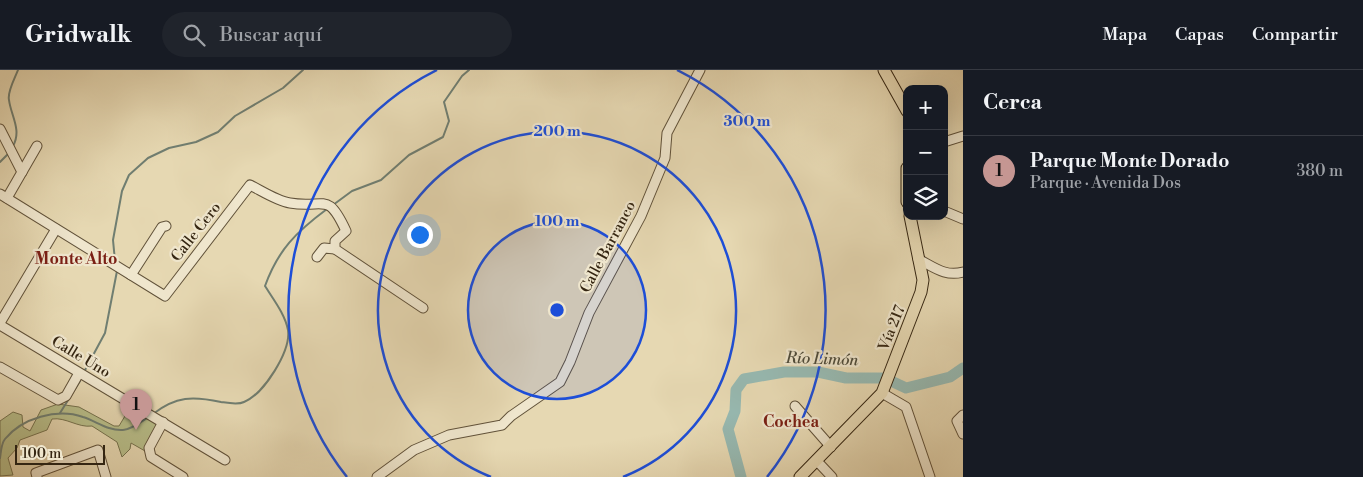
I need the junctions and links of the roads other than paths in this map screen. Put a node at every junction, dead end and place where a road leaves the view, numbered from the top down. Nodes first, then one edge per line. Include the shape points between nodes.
1 (700, 70) edge
2 (884, 70) edge
3 (903, 104) edge
4 (0, 129) edge
5 (963, 136) edge
6 (948, 141) edge
7 (37, 146) dead end
8 (22, 172) junction
9 (4, 196) edge
10 (948, 212) edge
11 (963, 218) edge
12 (911, 220) edge
13 (166, 226) dead end
14 (56, 228) junction
15 (335, 249) junction
16 (317, 257) dead end
17 (918, 259) junction
18 (963, 272) edge
19 (131, 275) junction
20 (422, 308) dead end
21 (0, 324) edge
22 (0, 367) edge
23 (79, 373) junction
24 (882, 393) junction
25 (795, 406) dead end
26 (963, 415) edge
27 (162, 422) junction
28 (963, 434) edge
29 (831, 447) junction
30 (225, 460) dead end
31 (816, 460) junction
32 (37, 477) edge
33 (106, 477) edge
34 (183, 477) edge
35 (378, 477) edge
36 (800, 477) edge
37 (832, 477) edge
38 (930, 477) edge

1 - 35 street, Calle Barranco via 667,134 664,158 641,216 588,313 560,382 502,425 449,435 414,450
2 - 3 main road
4 - 8 street
5 - 6 street
7 - 8 street
8 - 9 street
9 - 14 street
10 - 11 street
12 - 17 main road, Vía 217
13 - 19 street
14 - 19 street
14 - 21 street
15 - 16 street via 324,248
15 - 19 street, Calle Cero via 336,241 346,231 331,206 320,202 288,203 250,185 165,296
15 - 20 street
17 - 18 street via 944,273
17 - 24 main road, Vía 217 via 923,280 921,292
21 - 23 street, Calle Uno
22 - 23 street via 58,400 66,396
23 - 27 street, Calle Uno
24 - 29 main road, Vía 217
24 - 38 street via 906,407
25 - 29 street
26 - 28 street via 957,421
27 - 30 street, Calle Uno
27 - 34 street via 149,452 151,457
29 - 31 main road, Vía 217
31 - 36 main road, Vía 217
31 - 37 street
32 - 33 street via 36,474 98,450

